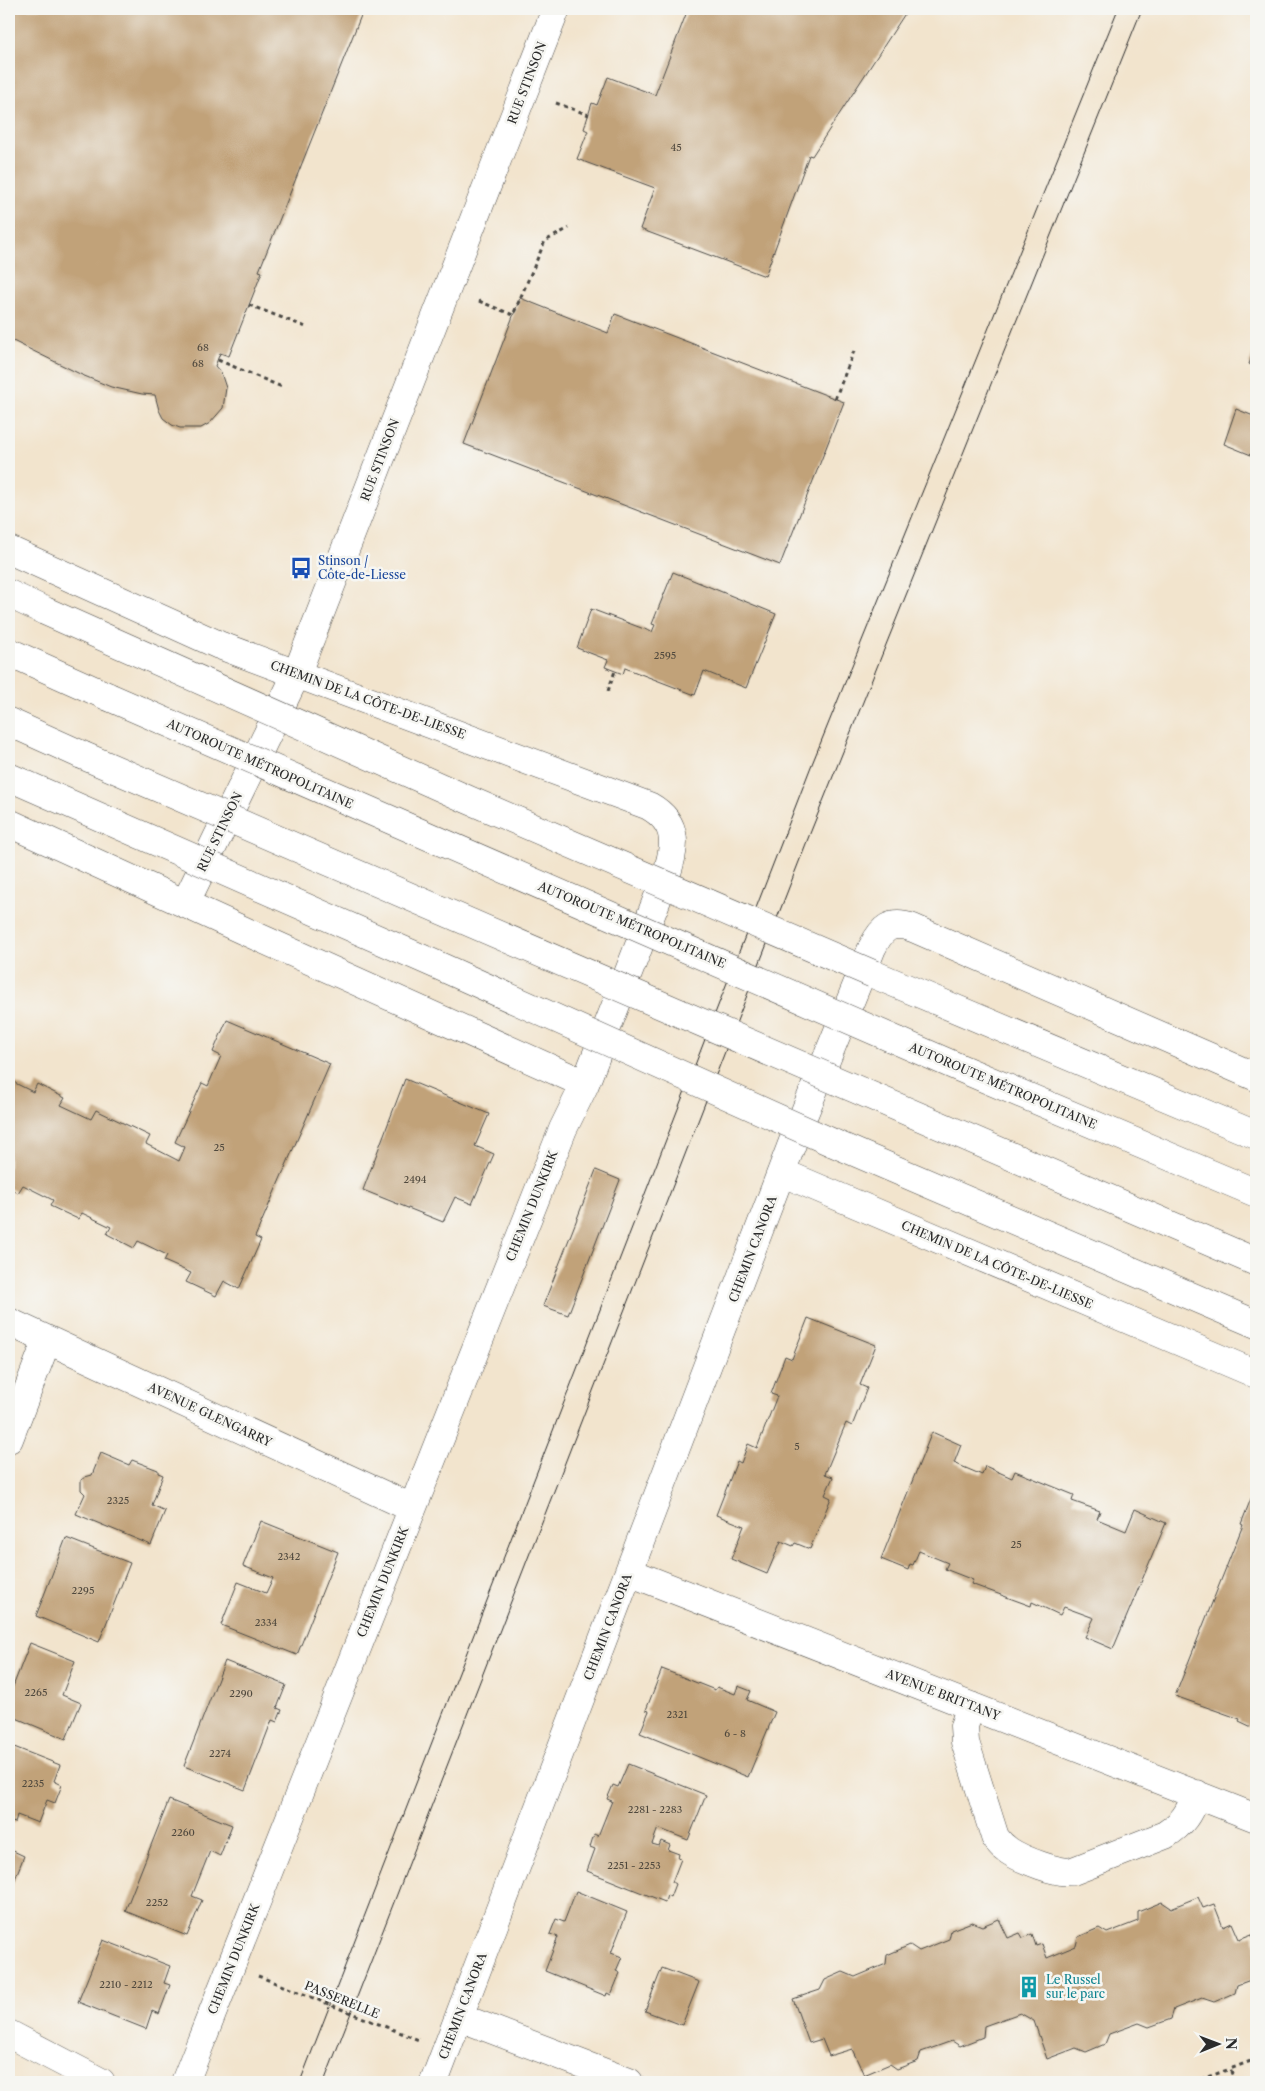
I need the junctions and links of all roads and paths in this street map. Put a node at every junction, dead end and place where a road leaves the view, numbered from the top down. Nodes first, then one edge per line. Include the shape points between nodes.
1 (556, 9) edge
2 (556, 102) dead end
3 (589, 115) dead end
4 (569, 228) dead end
5 (479, 301) dead end
6 (249, 305) dead end
7 (306, 327) dead end
8 (854, 351) dead end
9 (218, 360) dead end
10 (282, 387) dead end
11 (835, 399) dead end
12 (9, 550) edge
13 (9, 594) edge
14 (9, 652) edge
15 (615, 671) dead end
16 (297, 673) junction
17 (608, 691) dead end
18 (9, 722) edge
19 (9, 777) edge
20 (9, 823) edge
21 (185, 904) junction
22 (1256, 1076) edge
23 (585, 1084) junction
24 (1256, 1135) edge
25 (783, 1173) junction
26 (1256, 1193) edge
27 (1256, 1262) edge
28 (9, 1322) edge
29 (1255, 1324) edge
30 (47, 1340) junction
31 (1256, 1374) edge
32 (9, 1439) edge
33 (412, 1508) junction
34 (629, 1572) junction
35 (971, 1706) junction
36 (1196, 1794) junction
37 (1256, 1818) edge
38 (258, 1976) dead end
39 (459, 2017) junction
40 (9, 2034) edge
41 (419, 2040) dead end
42 (1256, 2059) edge
43 (1230, 2069) junction
44 (101, 2082) edge
45 (185, 2082) edge
46 (434, 2082) edge
47 (629, 2082) edge
48 (1193, 2082) edge
49 (1235, 2082) edge

1 - 16 main road, RUE STINSON
2 - 3 path
4 - 5 path via 545,241 513,315
6 - 7 path
8 - 11 path
9 - 10 path
12 - 16 main road, CHEMIN DE LA CÔTE-DE-LIESSE via 219,645
13 - 24 main road, bridge via 494,811
14 - 26 main road, AUTOROUTE MÉTROPOLITAINE, bridge via 960,1068
15 - 17 path
16 - 21 main road, RUE STINSON
16 - 23 main road, CHEMIN DE LA CÔTE-DE-LIESSE via 649,806 670,824 673,850 669,864
18 - 27 main road, bridge
19 - 29 main road, bridge via 831,1142
20 - 21 main road
21 - 23 main road
22 - 25 main road via 898,924 886,928 874,944 795,1136
23 - 33 main road, CHEMIN DUNKIRK via 563,1129
25 - 31 main road, CHEMIN DE LA CÔTE-DE-LIESSE
25 - 34 main road, CHEMIN CANORA
28 - 30 main road, AVENUE GLENGARRY
30 - 32 main road
30 - 33 main road, AVENUE GLENGARRY
33 - 45 main road, CHEMIN DUNKIRK
34 - 35 main road, AVENUE BRITTANY
34 - 39 main road, CHEMIN CANORA
35 - 36 main road, AVENUE BRITTANY
35 - 36 main road via 964,1726 965,1742 995,1837 1010,1852 1058,1871 1073,1872 1165,1835 1186,1819
36 - 37 main road, AVENUE BRITTANY
38 - 41 path, PASSERELLE, bridge
39 - 46 main road, CHEMIN CANORA
39 - 47 main road
40 - 44 main road
42 - 43 path
43 - 48 path
43 - 49 path

